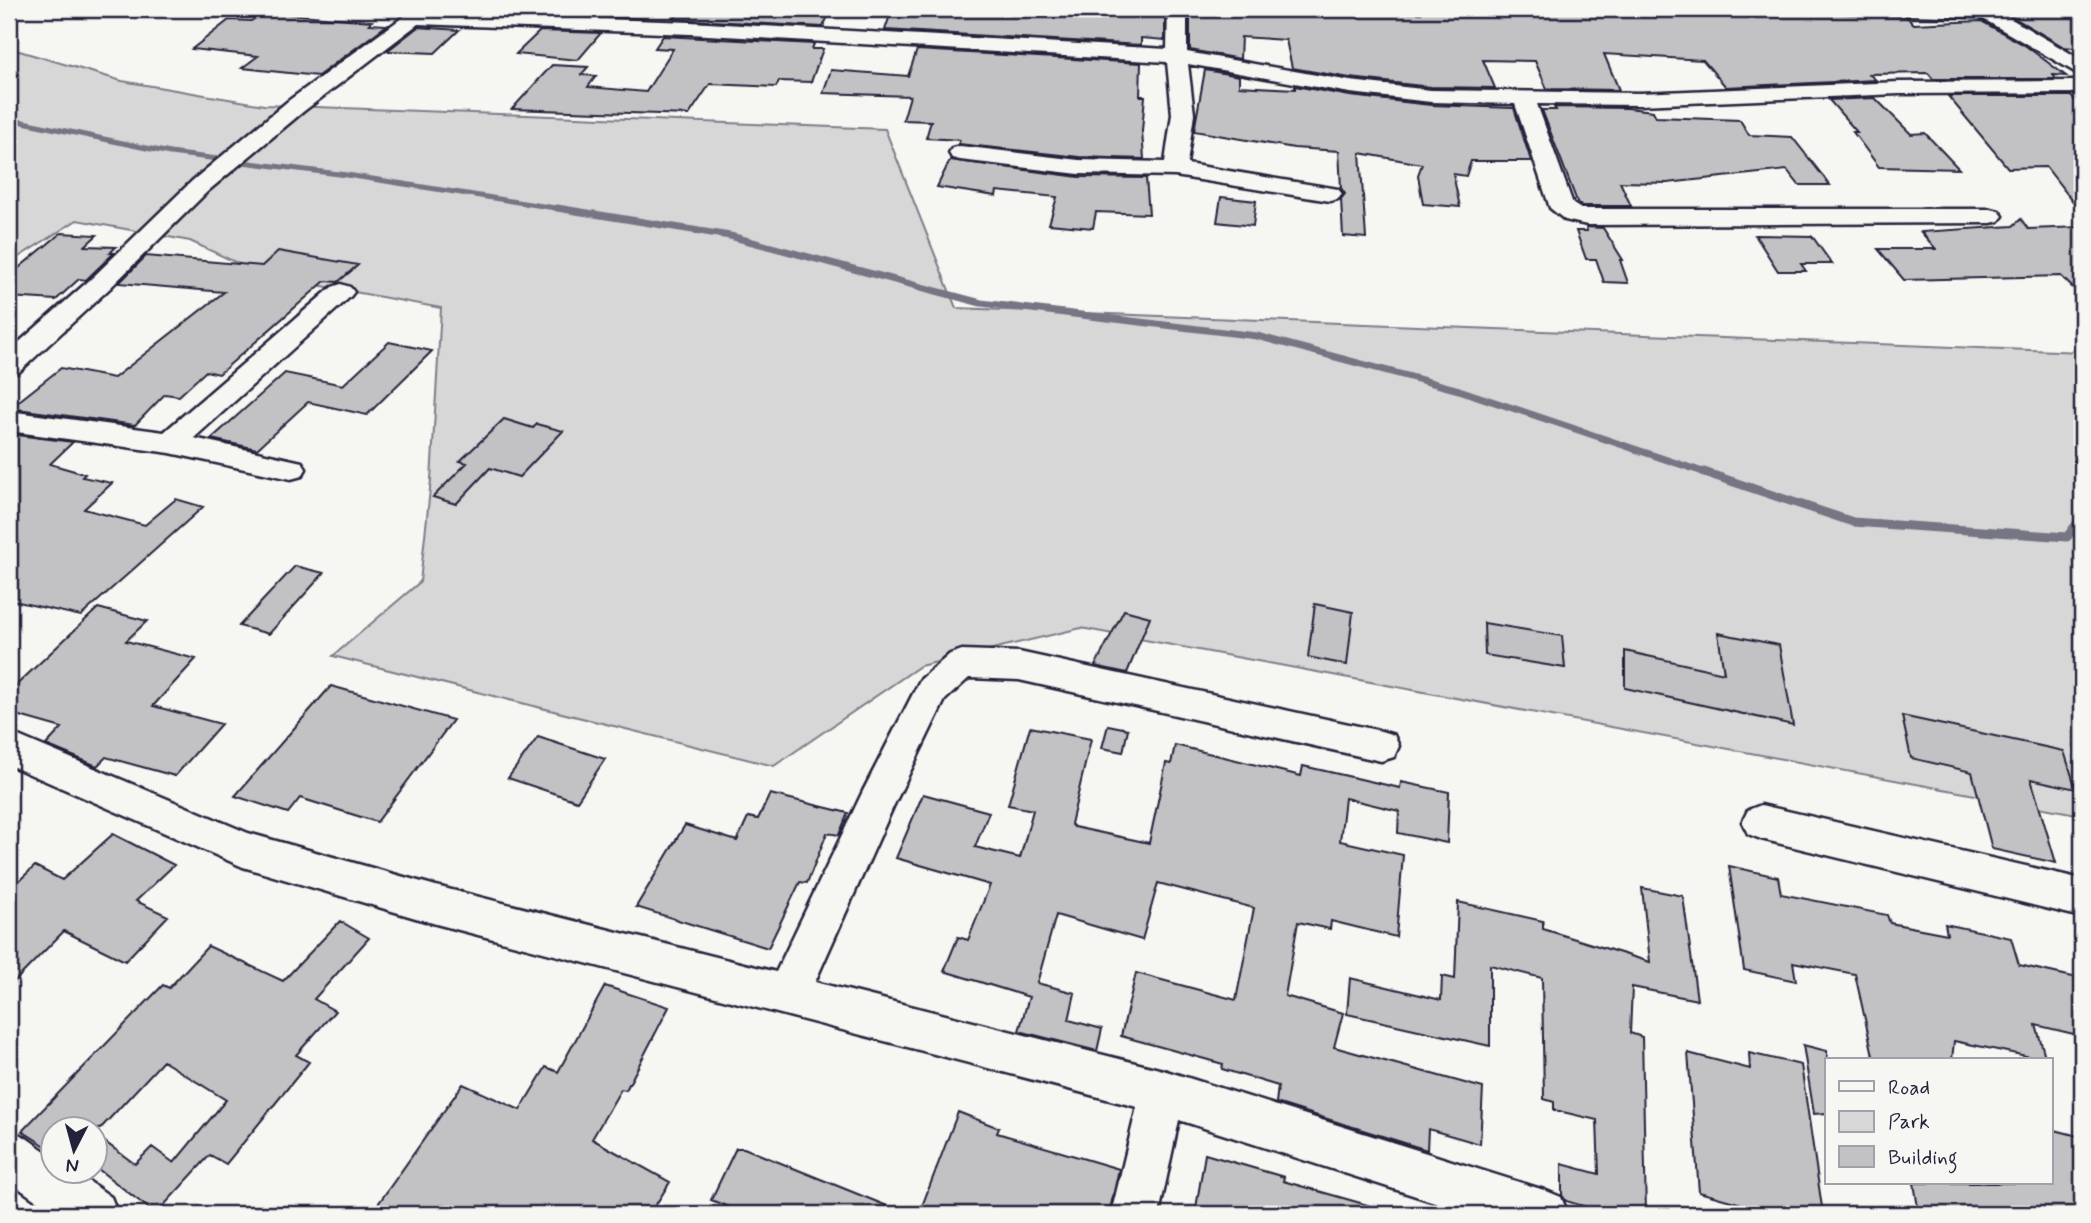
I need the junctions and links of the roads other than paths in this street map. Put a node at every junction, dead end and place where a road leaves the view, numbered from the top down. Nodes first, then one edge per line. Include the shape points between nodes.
1 (1178, 9) edge
2 (1909, 9) edge
3 (1983, 10) edge
4 (421, 13) edge
5 (1177, 56) junction
6 (2082, 68) edge
7 (2082, 87) edge
8 (1524, 98) junction
9 (960, 153) dead end
10 (1175, 169) junction
11 (1330, 194) dead end
12 (1991, 216) dead end
13 (341, 292) dead end
14 (9, 366) edge
15 (9, 421) edge
16 (170, 443) junction
17 (291, 469) dead end
18 (1381, 747) dead end
19 (9, 748) edge
20 (1760, 822) dead end
21 (2082, 898) edge
22 (787, 996) junction
23 (1163, 1092) junction
24 (9, 1153) edge
25 (94, 1214) edge
26 (1135, 1214) edge
27 (1544, 1214) edge

1 - 5 street
2 - 3 street
3 - 6 street
4 - 5 street
4 - 14 street via 296,106 200,186
5 - 8 street via 1431,96
5 - 10 street via 1183,114
7 - 8 street
8 - 12 street via 1562,208 1573,215
9 - 10 street via 1079,167
10 - 11 street
13 - 16 street
15 - 16 street
16 - 17 street
18 - 22 street via 1019,666 962,664 932,690
19 - 22 street via 243,849 436,905
20 - 21 street
22 - 23 street
23 - 26 street
23 - 27 street
24 - 25 street

